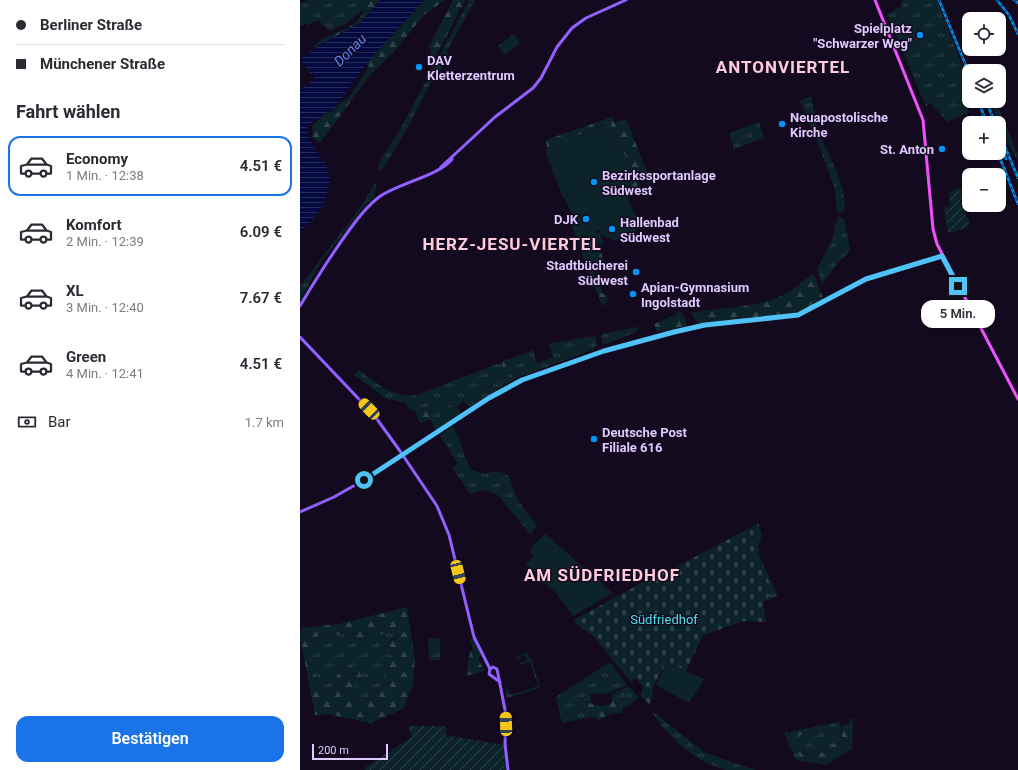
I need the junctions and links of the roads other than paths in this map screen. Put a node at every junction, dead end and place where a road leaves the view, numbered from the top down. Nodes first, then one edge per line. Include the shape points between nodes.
1 (626, 0) edge
2 (875, 0) edge
3 (942, 256) junction
4 (300, 306) edge
5 (300, 337) edge
6 (1018, 399) edge
7 (403, 455) junction
8 (300, 512) edge
9 (491, 668) junction
10 (498, 673) junction
11 (493, 676) junction
12 (500, 682) junction
13 (508, 770) edge

1 - 4 street via 586,18 572,28 557,47 533,88 495,117 448,163 384,194 366,208 324,264
2 - 3 main road via 923,118 934,229
3 - 6 main road
3 - 7 street via 866,279 798,315 694,327 612,349 522,380 500,391
5 - 7 street via 374,415
7 - 8 street via 351,488
7 - 9 street via 432,498 446,526 474,637
9 - 10 street via 497,669
9 - 11 street via 489,673
10 - 11 street
10 - 12 street
11 - 12 street
12 - 13 street via 506,715 505,744

